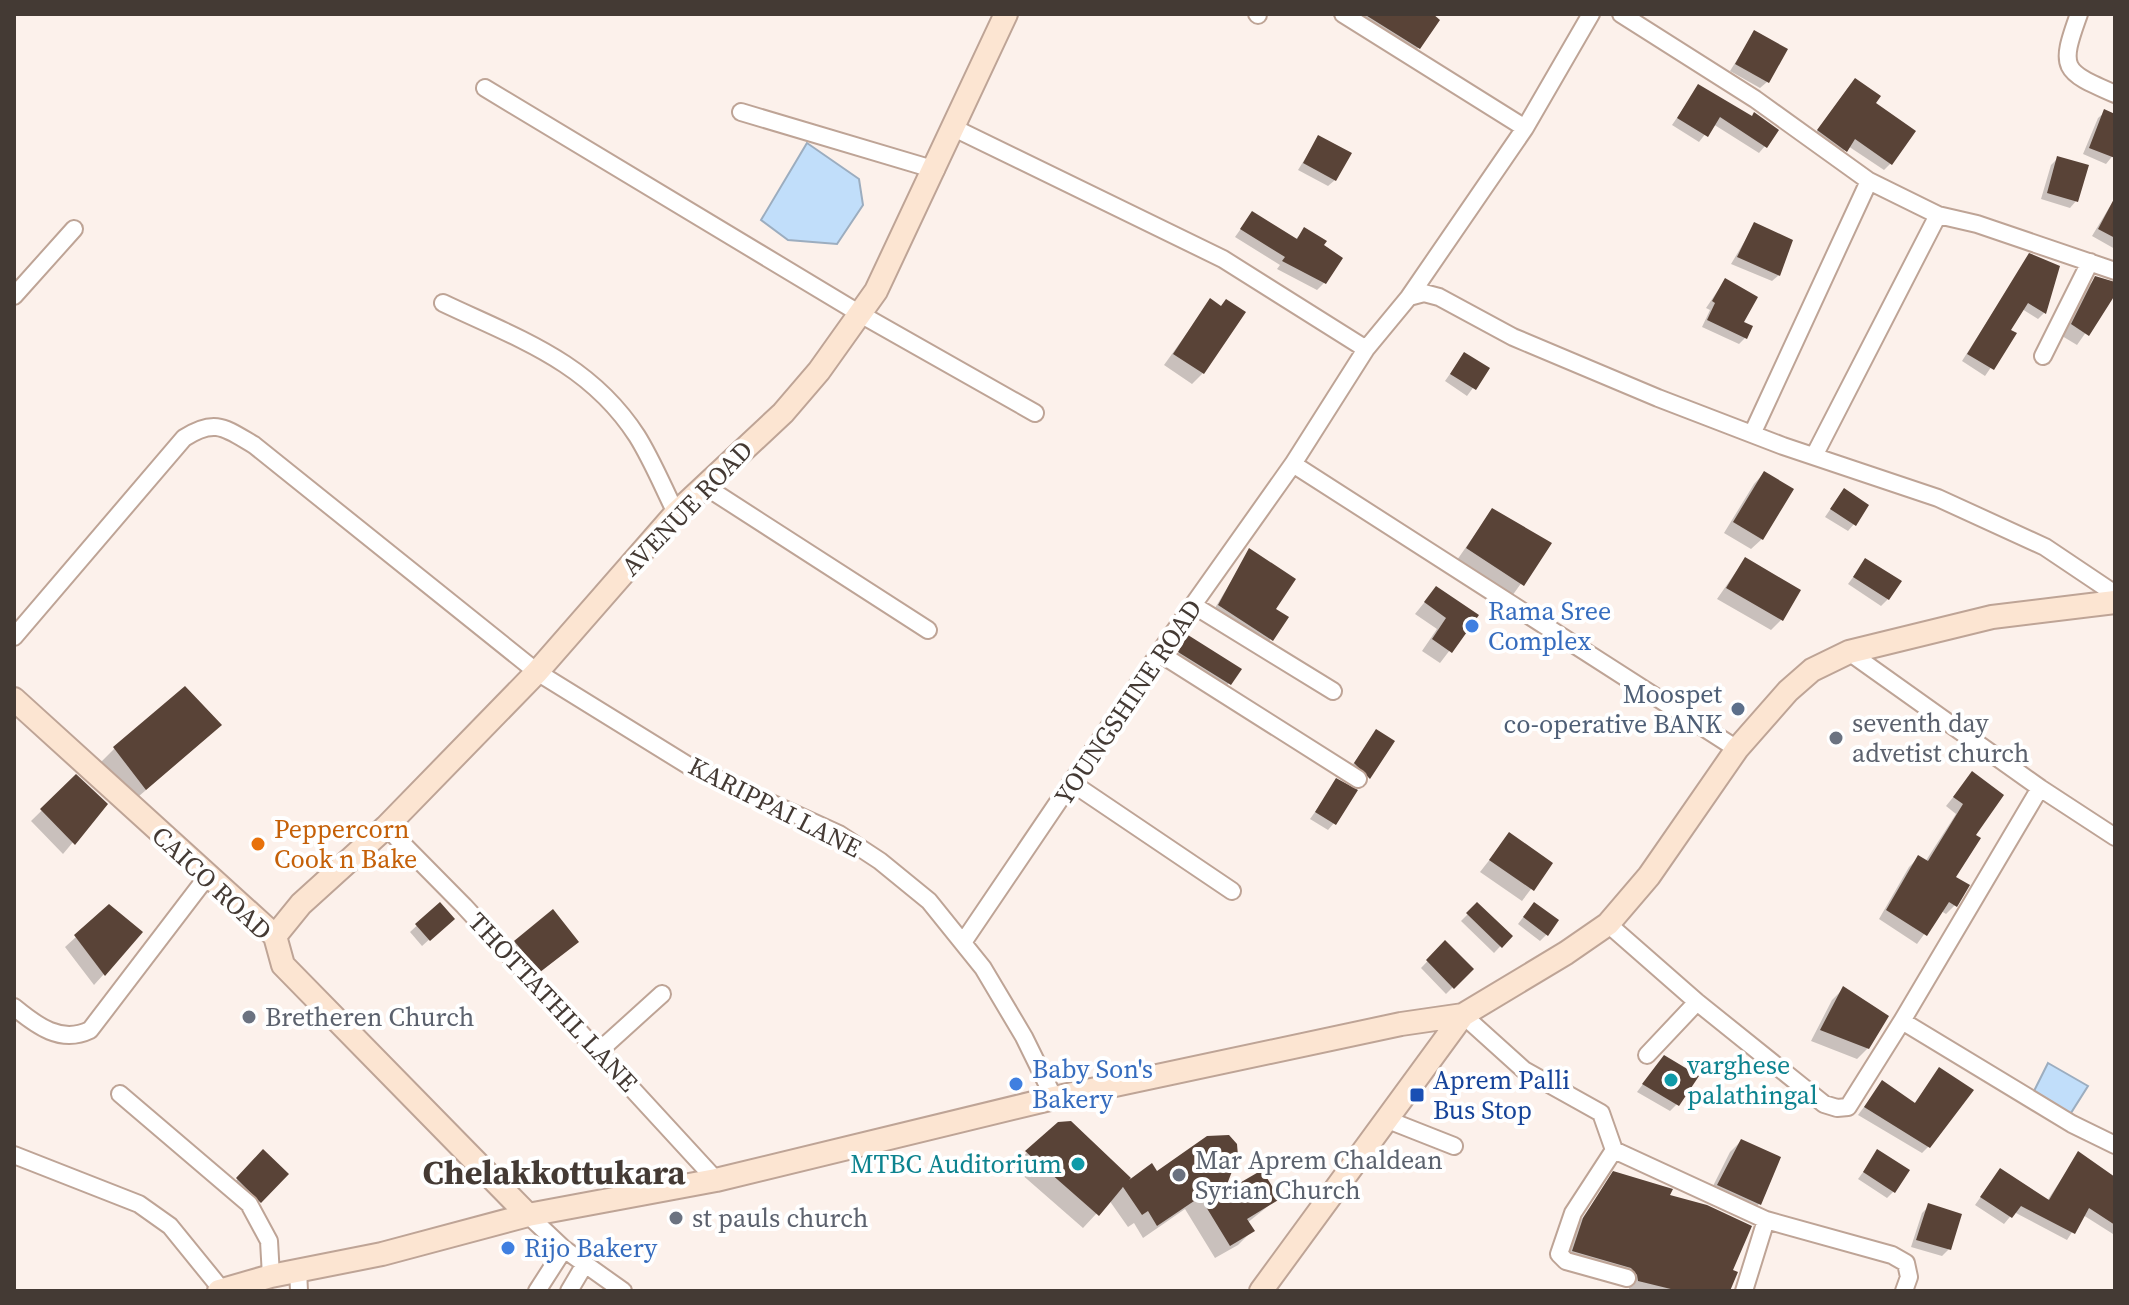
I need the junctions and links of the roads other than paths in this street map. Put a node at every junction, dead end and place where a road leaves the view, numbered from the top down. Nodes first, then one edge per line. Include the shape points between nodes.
1 (1006, 14) edge
2 (1343, 14) edge
3 (1591, 14) edge
4 (1621, 14) edge
5 (2079, 14) edge
6 (485, 88) dead end
7 (2115, 94) edge
8 (741, 112) dead end
9 (954, 128) junction
10 (1525, 128) junction
11 (936, 170) junction
12 (1869, 181) junction
13 (1938, 215) junction
14 (74, 229) dead end
15 (2090, 262) junction
16 (2115, 271) edge
17 (14, 296) edge
18 (1409, 297) junction
19 (443, 303) dead end
20 (862, 315) junction
21 (1366, 349) junction
22 (2043, 356) dead end
23 (1035, 413) dead end
24 (1753, 432) junction
25 (1814, 456) junction
26 (1293, 464) junction
27 (703, 485) junction
28 (676, 513) junction
29 (2115, 594) edge
30 (2115, 602) edge
31 (1193, 605) junction
32 (928, 630) dead end
33 (14, 637) edge
34 (1849, 652) junction
35 (1159, 653) junction
36 (537, 672) junction
37 (1333, 691) dead end
38 (14, 699) edge
39 (1737, 749) junction
40 (1358, 779) dead end
41 (1072, 783) junction
42 (2040, 788) junction
43 (386, 827) junction
44 (2115, 837) edge
45 (206, 878) junction
46 (1232, 891) dead end
47 (1608, 924) junction
48 (275, 936) junction
49 (964, 941) junction
50 (662, 994) dead end
51 (1697, 1002) junction
52 (16, 1013) edge
53 (1463, 1015) junction
54 (1902, 1021) junction
55 (599, 1051) junction
56 (1647, 1055) dead end
57 (120, 1094) dead end
58 (1054, 1098) junction
59 (1388, 1120) junction
60 (2115, 1145) edge
61 (1454, 1146) dead end
62 (1614, 1150) junction
63 (14, 1155) edge
64 (716, 1180) junction
65 (528, 1215) junction
66 (1766, 1220) junction
67 (564, 1249) junction
68 (585, 1264) junction
69 (271, 1276) junction
70 (1627, 1278) dead end
71 (299, 1281) edge
72 (221, 1291) edge
73 (537, 1291) edge
74 (569, 1291) edge
75 (623, 1291) edge
76 (1261, 1291) edge
77 (1744, 1291) edge
78 (1904, 1291) edge

1 - 9 main road, AVENUE ROAD
2 - 10 street
3 - 10 street, YOUNGSHINE ROAD
4 - 12 street via 1755,99
5 - 7 street via 2066,51 2069,68 2080,79
6 - 20 street
8 - 11 street
9 - 11 main road, AVENUE ROAD
9 - 21 street via 1223,259
10 - 18 street, YOUNGSHINE ROAD
11 - 20 main road, AVENUE ROAD
12 - 13 street
12 - 24 street
13 - 15 street
13 - 25 street
14 - 17 street
15 - 16 street
15 - 22 street
18 - 21 street, YOUNGSHINE ROAD
18 - 24 street via 1439,297 1513,337
19 - 28 street via 557,356 588,378 637,437
20 - 23 street
20 - 27 main road, AVENUE ROAD via 783,413
21 - 26 street, YOUNGSHINE ROAD
24 - 25 street
25 - 29 street via 1993,522 2045,547
26 - 31 street, YOUNGSHINE ROAD
26 - 39 street
27 - 28 main road, AVENUE ROAD
27 - 32 street
28 - 36 main road, AVENUE ROAD
30 - 34 main road via 1992,617
31 - 35 street, YOUNGSHINE ROAD
31 - 37 street
33 - 36 street, KARIPPAI LANE via 184,438 213,426 254,445
34 - 39 main road via 1812,670
34 - 42 street
35 - 40 street
35 - 41 street, YOUNGSHINE ROAD
36 - 43 main road, AVENUE ROAD
36 - 49 street, KARIPPAI LANE via 689,766 839,834 929,901
38 - 45 main road, CAICO ROAD
39 - 47 main road via 1649,876
41 - 46 street
41 - 49 street, YOUNGSHINE ROAD
42 - 44 street
42 - 54 street
43 - 48 main road, AVENUE ROAD via 301,904
43 - 55 street, THOTTATHIL LANE
45 - 48 main road, CAICO ROAD
45 - 52 street via 90,1030 74,1038
47 - 51 street
47 - 53 main road
48 - 65 main road, CAICO ROAD via 283,965
49 - 58 street, KARIPPAI LANE via 1024,1037
50 - 55 street
51 - 54 street via 1824,1104 1837,1108 1848,1107
51 - 56 street
53 - 58 main road
53 - 59 main road
53 - 62 street via 1524,1070 1601,1113
54 - 60 street
55 - 64 street, THOTTATHIL LANE
57 - 69 street via 249,1204 269,1241
58 - 64 main road
59 - 61 street
59 - 76 main road
62 - 66 street
62 - 70 street via 1573,1213 1559,1254 1566,1261
63 - 72 street via 139,1204 170,1226
64 - 65 main road
65 - 67 street
65 - 71 main road
66 - 77 street
66 - 78 street via 1892,1255 1906,1263
67 - 68 street
67 - 73 street
68 - 74 street
68 - 75 street
69 - 71 main road
69 - 72 main road

